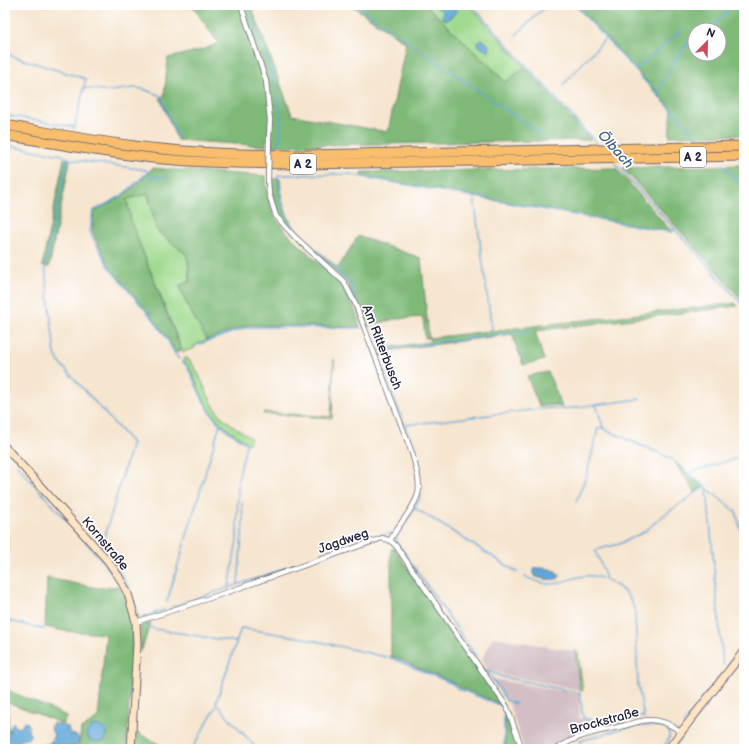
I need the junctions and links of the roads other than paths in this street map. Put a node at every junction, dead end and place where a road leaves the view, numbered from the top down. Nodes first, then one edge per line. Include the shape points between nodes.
1 (241, 5) edge
2 (5, 125) edge
3 (5, 135) edge
4 (744, 146) edge
5 (744, 156) edge
6 (5, 448) edge
7 (390, 541) junction
8 (136, 622) junction
9 (744, 651) edge
10 (681, 732) junction
11 (131, 749) edge
12 (522, 749) edge
13 (557, 749) edge
14 (668, 749) edge

1 - 7 street, Am Ritterbusch, bridge via 266,81 270,120 269,194 276,216 344,282 355,303 416,466 418,492
2 - 4 highway, A 2 via 112,143 234,154 304,155
3 - 5 highway, A 2 via 110,153 235,164
6 - 8 street, Kornstraße via 108,561 128,594
7 - 8 street, Jagdweg via 382,538
7 - 12 street via 396,546 507,707
8 - 11 street, Kornstraße
9 - 10 street
10 - 13 street, Brockstraße via 661,722 649,720 570,740
10 - 14 street

